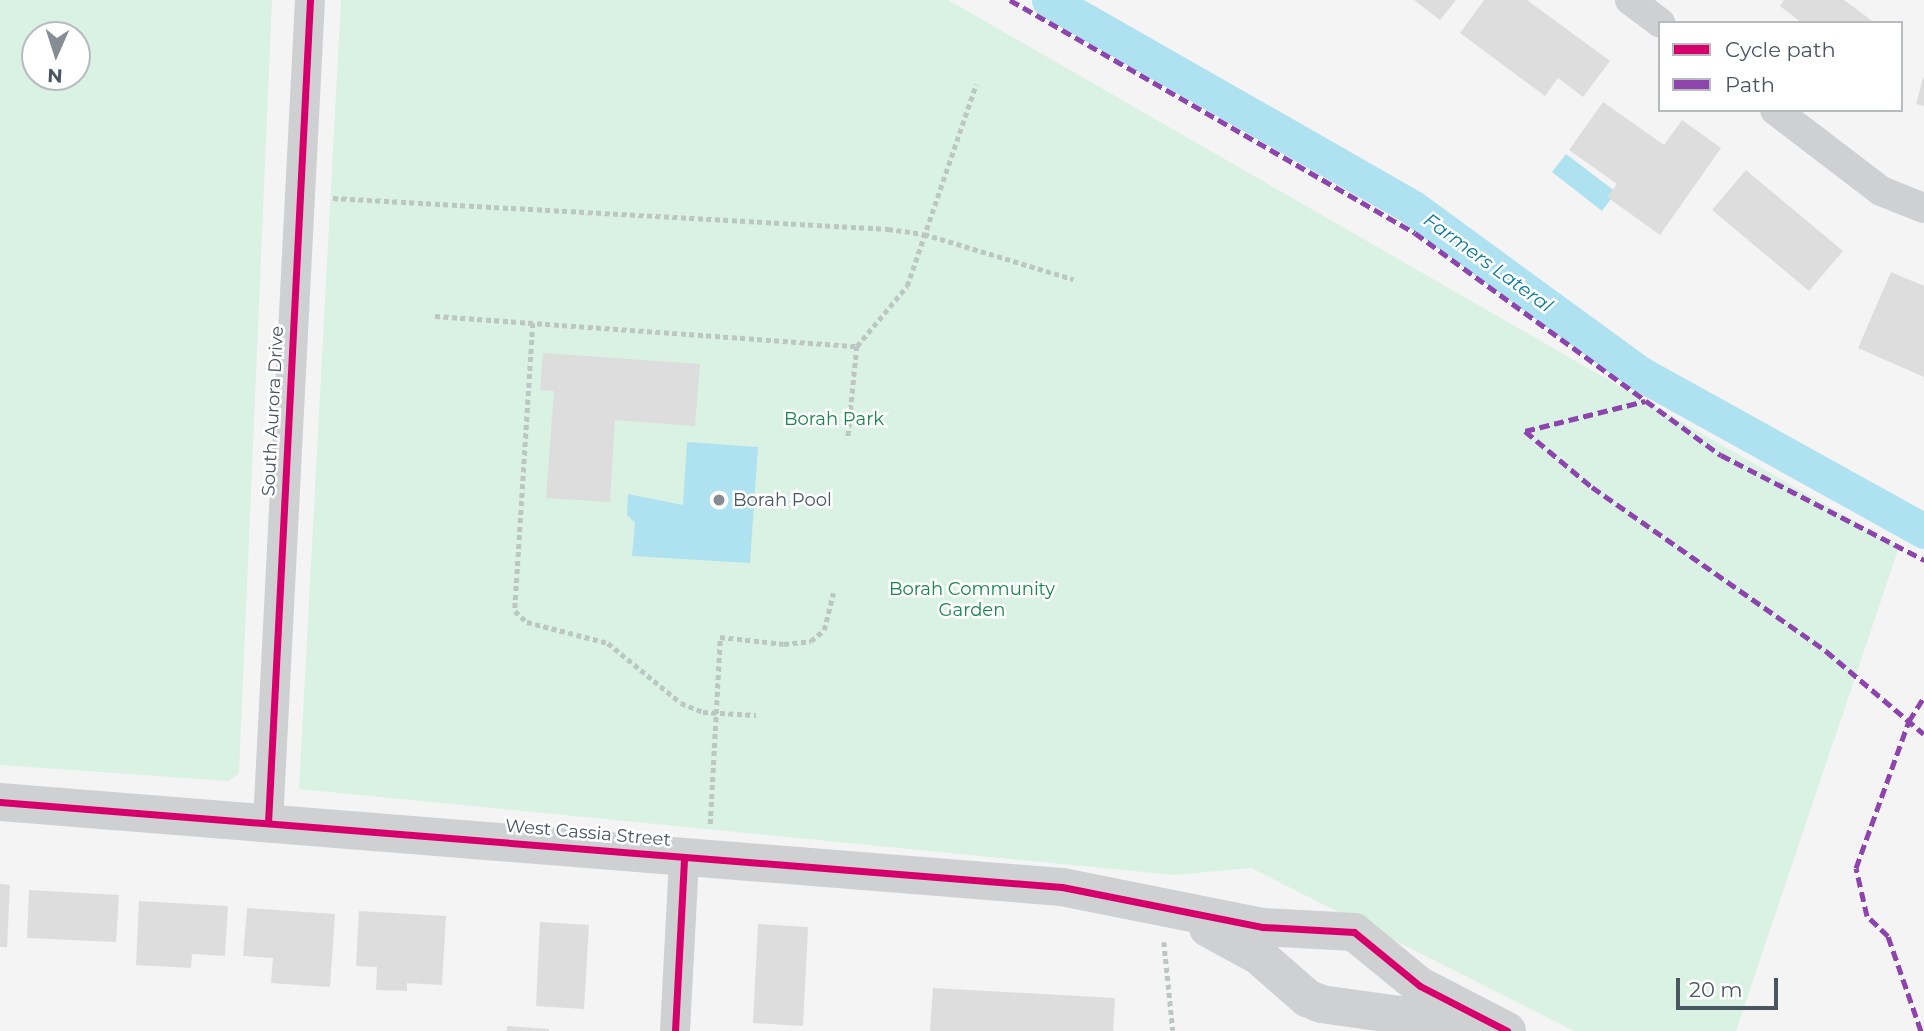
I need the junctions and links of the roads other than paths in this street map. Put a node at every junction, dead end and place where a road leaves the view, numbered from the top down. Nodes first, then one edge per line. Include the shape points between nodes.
1 (310, 0) edge
2 (1630, 0) edge
3 (1658, 21) edge
4 (1778, 112) edge
5 (1924, 208) edge
6 (0, 802) edge
7 (268, 823) junction
8 (684, 857) junction
9 (1168, 925) junction
10 (675, 1031) edge
11 (1469, 1031) edge
12 (1507, 1031) edge

1 - 7 street, South Aurora Drive
2 - 3 street
4 - 5 street via 1881,191
6 - 7 street, West Cassia Street
7 - 8 street, West Cassia Street
8 - 9 street, West Cassia Street via 1062,887
8 - 10 street
9 - 11 street via 1259,956 1307,998 1321,1004
9 - 12 street, West Cassia Street via 1354,932 1420,986

